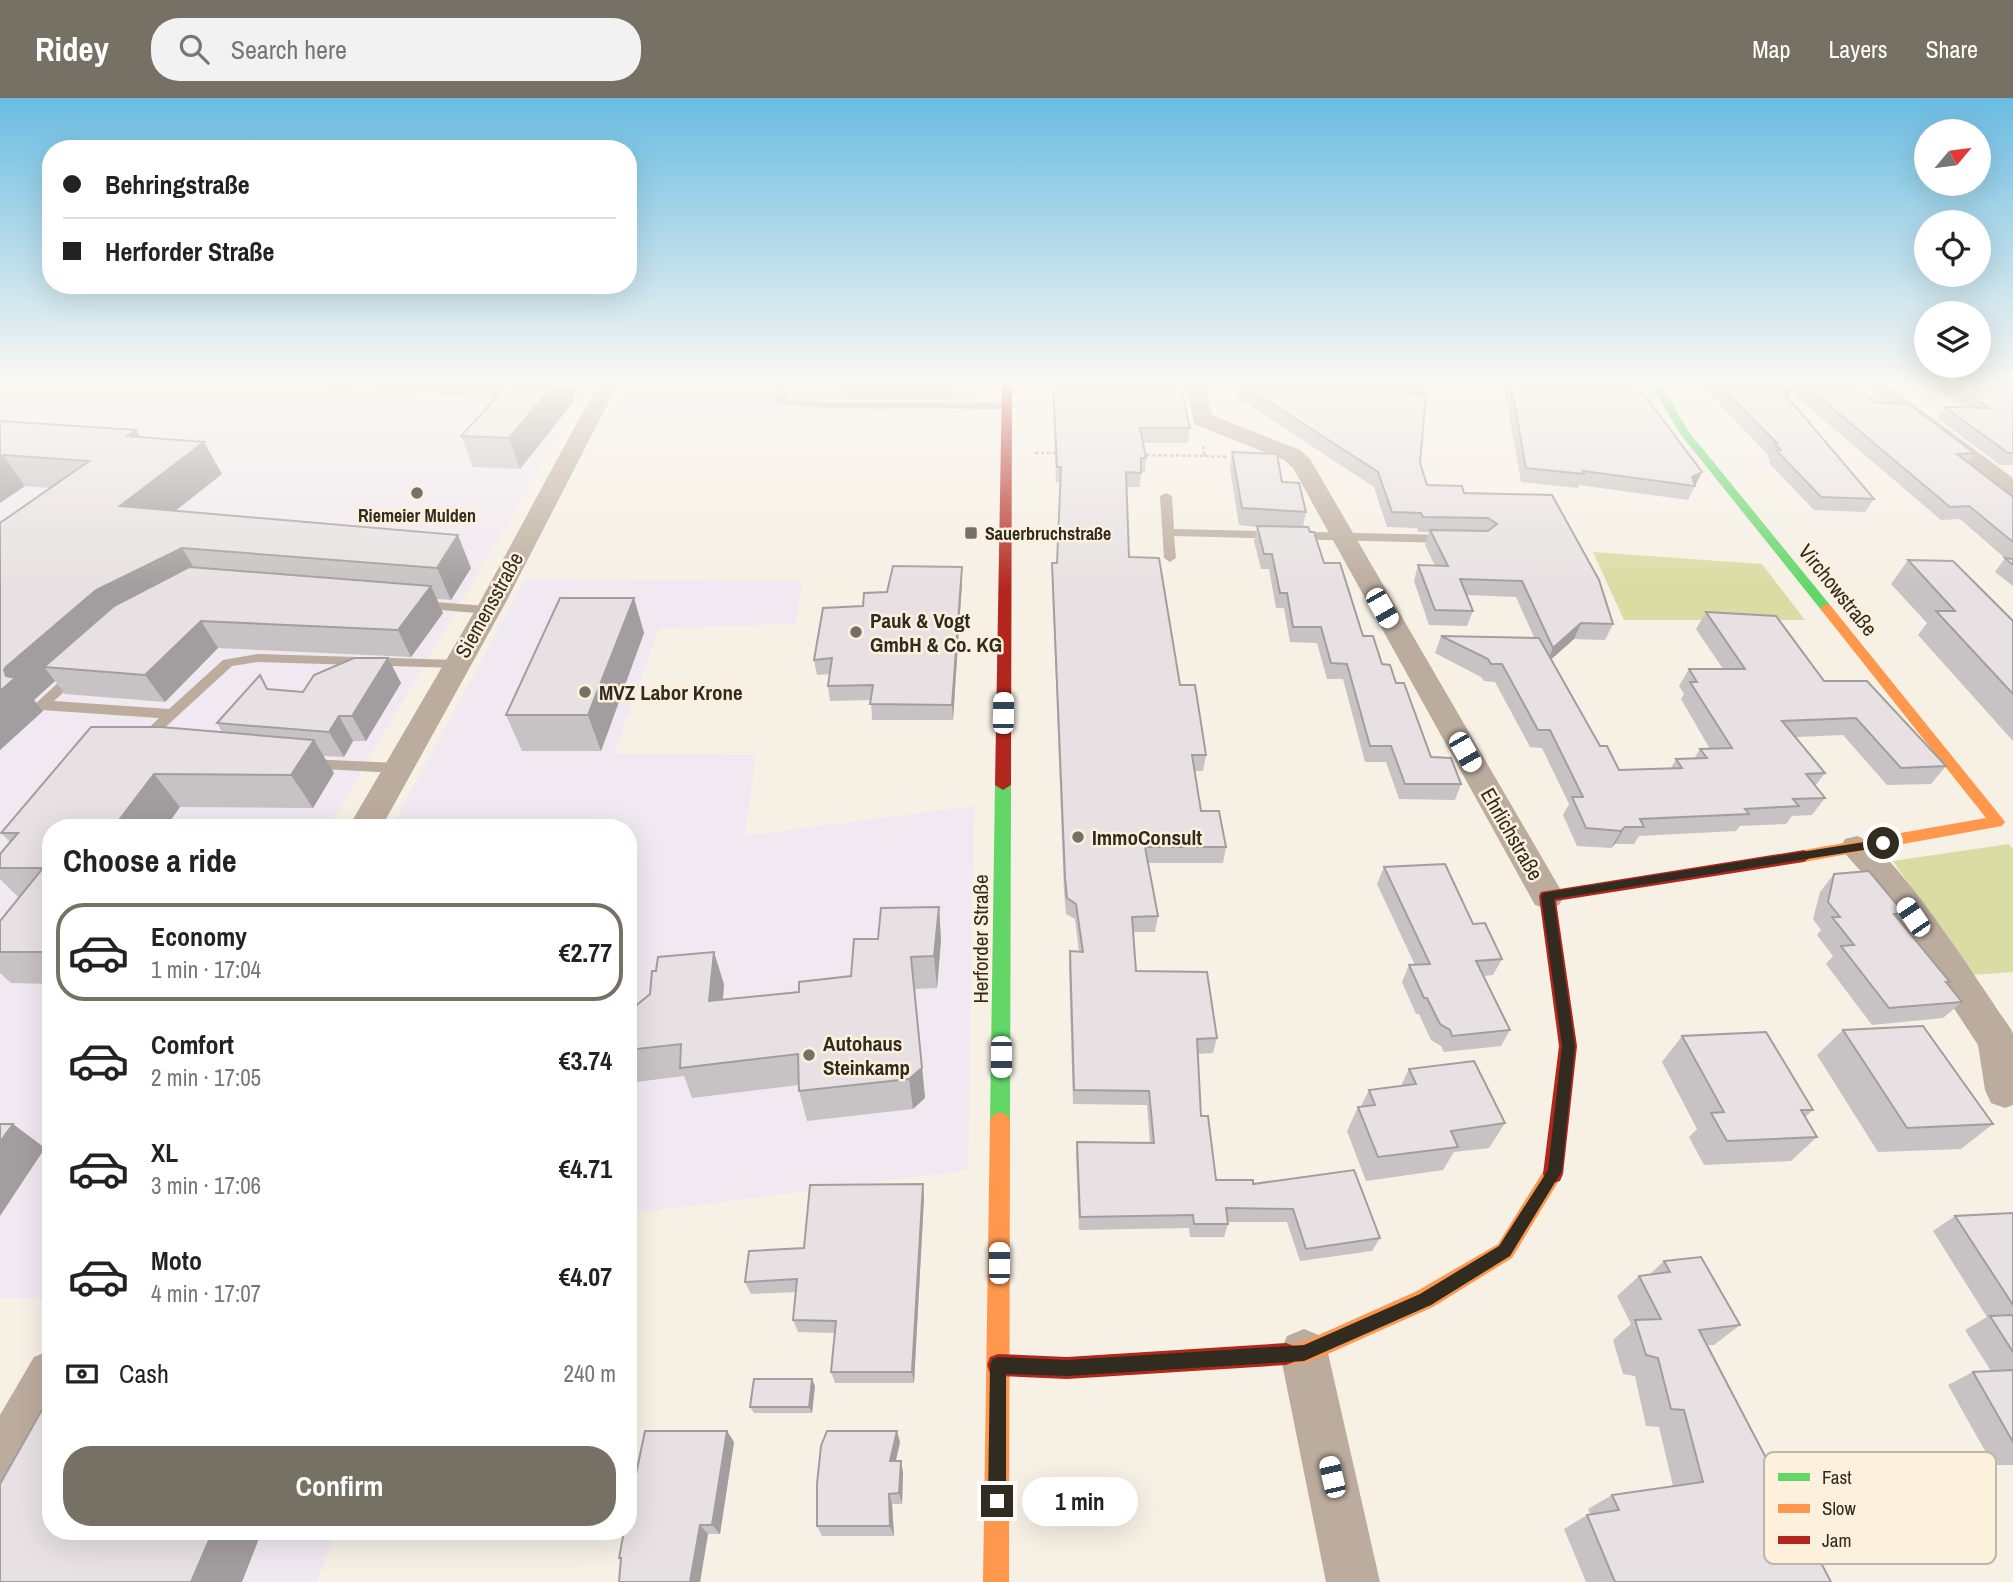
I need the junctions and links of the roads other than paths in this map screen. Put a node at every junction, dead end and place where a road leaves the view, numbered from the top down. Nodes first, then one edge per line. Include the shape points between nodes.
1 (573, 449) edge
2 (1006, 449) edge
3 (1278, 449) edge
4 (1698, 449) edge
5 (1960, 449) edge
6 (2013, 489) edge
7 (1166, 496) dead end
8 (1168, 532) junction
9 (1341, 536) junction
10 (1457, 540) edge
11 (1170, 558) dead end
12 (407, 604) edge
13 (488, 610) junction
14 (89, 662) edge
15 (457, 664) junction
16 (172, 714) junction
17 (155, 745) edge
18 (286, 763) edge
19 (397, 768) junction
20 (368, 819) edge
21 (1857, 848) junction
22 (1547, 896) junction
23 (2005, 1090) dead end
24 (1304, 1353) junction
25 (998, 1365) junction
26 (42, 1390) edge
27 (0, 1463) edge
28 (996, 1582) edge
29 (1353, 1582) edge

1 - 13 street, Siemensstraße
2 - 25 street, Herforder Straße
3 - 9 street, Ehrlichstraße via 1301,464
4 - 21 street, Virchowstraße via 1997,822
5 - 6 street
7 - 8 lane
8 - 9 lane
8 - 11 lane
9 - 10 lane
9 - 22 street, Ehrlichstraße
12 - 13 lane
13 - 15 street, Siemensstraße
14 - 16 lane via 41,705
15 - 16 lane via 257,658 228,663
15 - 19 street, Siemensstraße
16 - 17 lane via 142,742
18 - 19 lane
19 - 20 street, Siemensstraße
21 - 22 street
21 - 23 street via 1885,876 1997,1041
22 - 24 street via 1568,1046 1555,1171 1505,1251 1425,1299
24 - 25 street via 1067,1368
24 - 29 street
25 - 28 street, Herforder Straße
26 - 27 street

